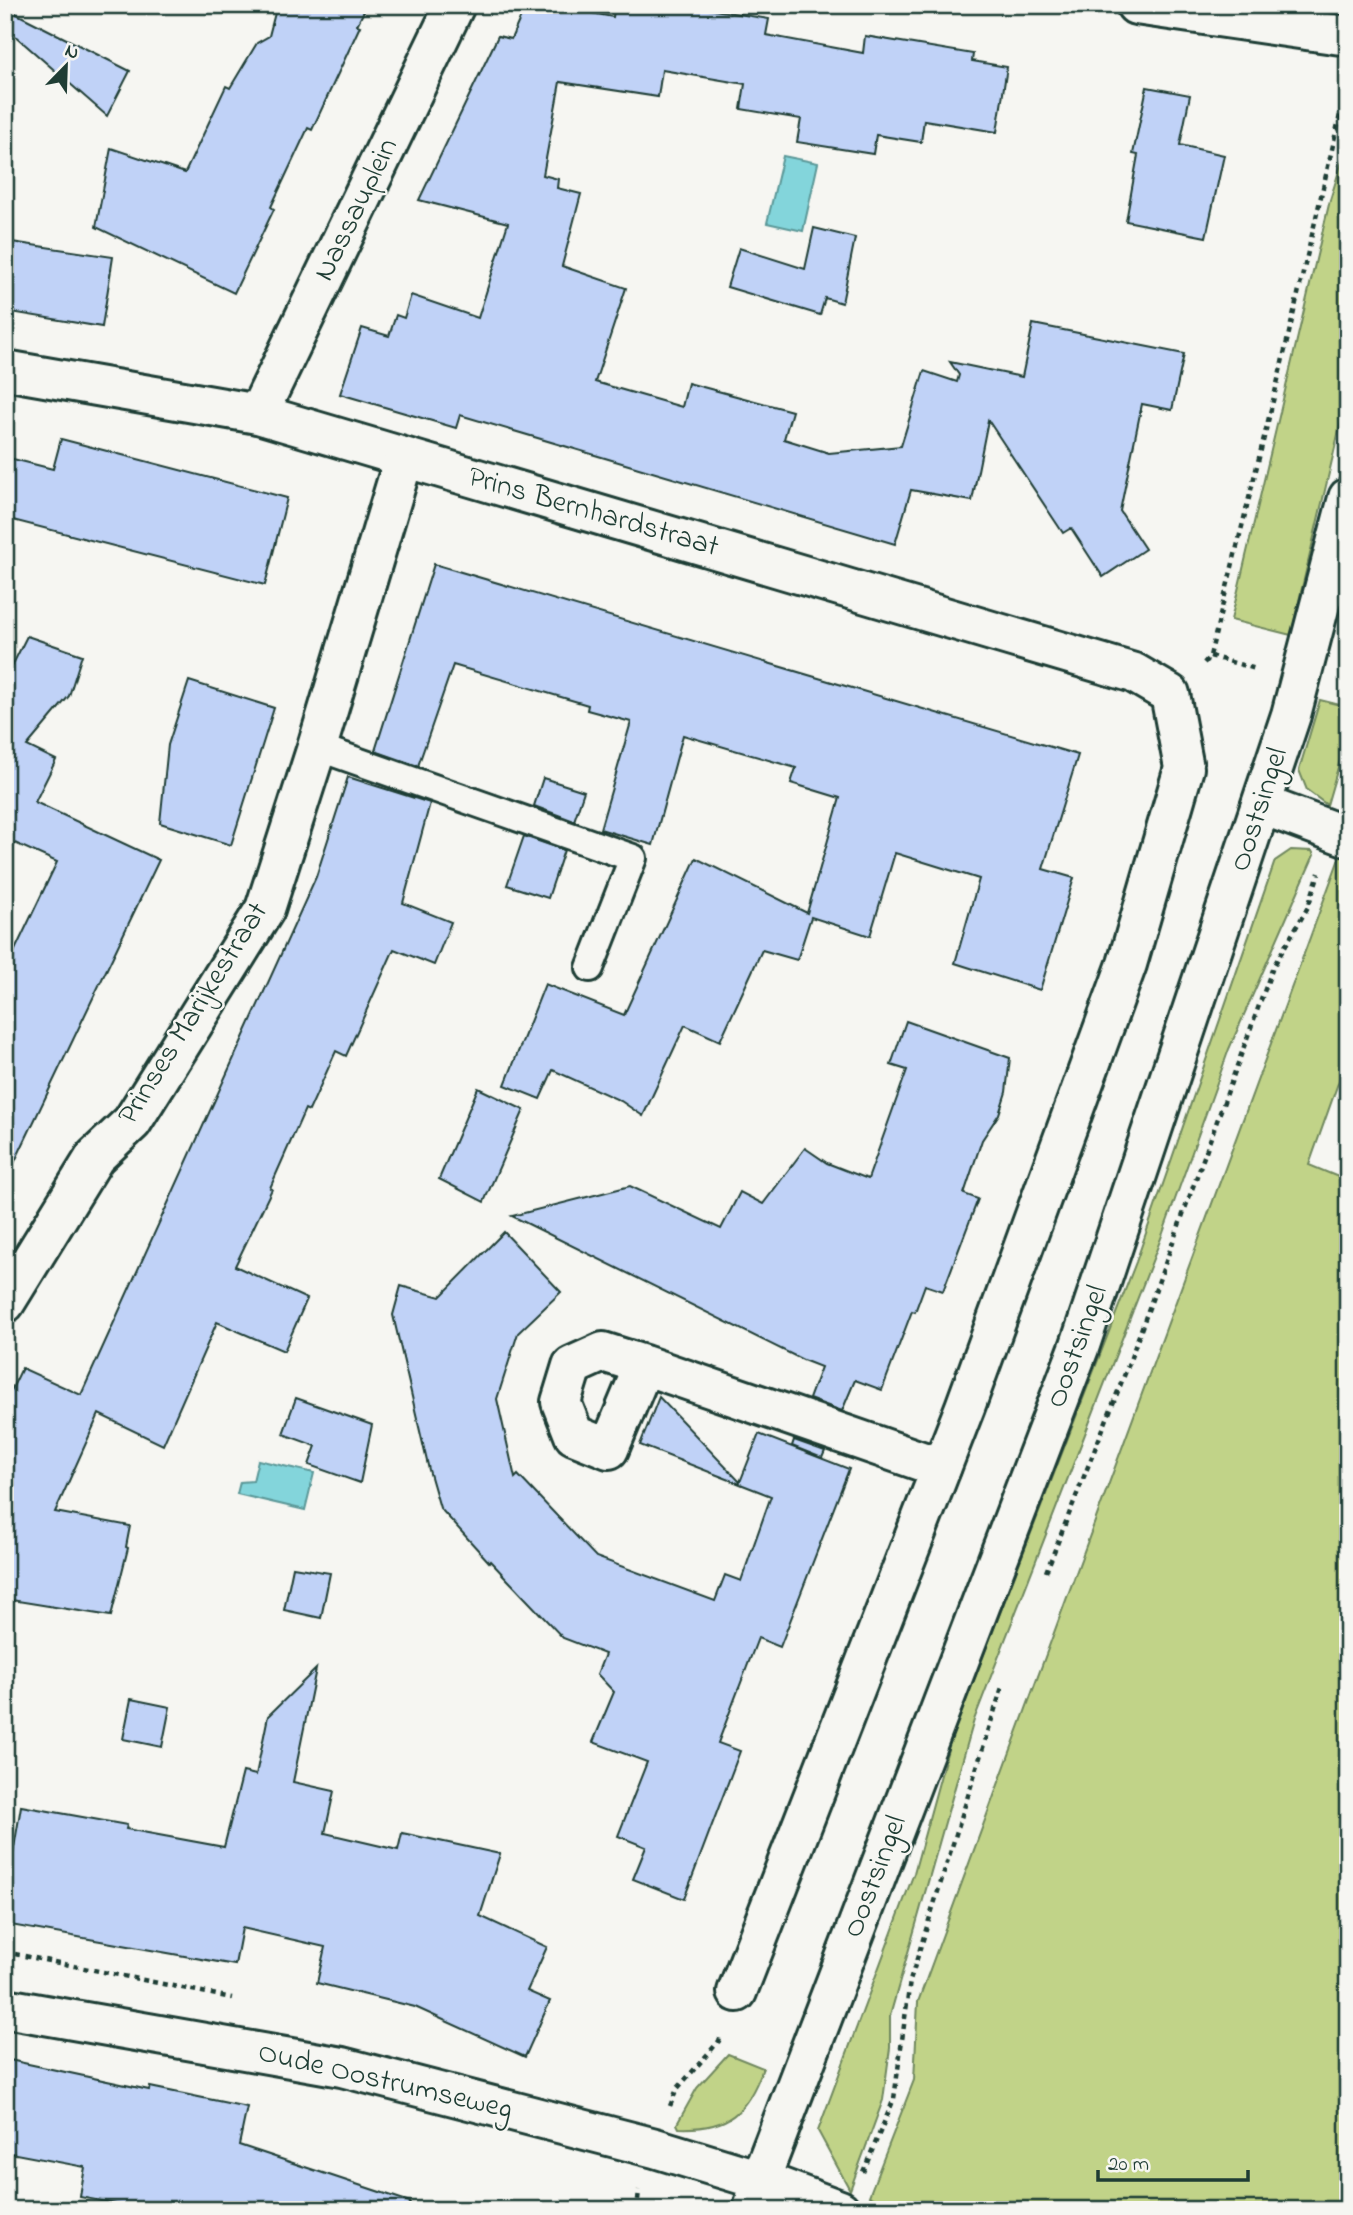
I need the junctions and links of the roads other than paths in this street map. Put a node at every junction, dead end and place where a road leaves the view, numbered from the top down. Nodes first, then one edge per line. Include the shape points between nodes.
1 (455, 5) edge
2 (1136, 5) edge
3 (1348, 36) edge
4 (5, 370) edge
5 (258, 414) junction
6 (404, 458) junction
7 (1348, 498) edge
8 (317, 747) junction
9 (1263, 805) junction
10 (1341, 834) edge
11 (590, 968) dead end
12 (5, 1303) edge
13 (645, 1365) dead end
14 (941, 1468) junction
15 (737, 1992) road end
16 (5, 2008) edge
17 (752, 2200) edge
18 (840, 2210) edge

1 - 5 street, Nassauplein
2 - 3 street
4 - 5 street, Prins Bernhardstraat
5 - 6 street, Prins Bernhardstraat
6 - 8 street, Prinses Marijkestraat
6 - 14 street, Prins Bernhardstraat via 1134,673 1170,694 1184,768 1127,964
7 - 9 street, Oostsingel via 1301,681
8 - 11 lane via 633,858
8 - 12 street, Prinses Marijkestraat via 265,909 132,1122 95,1157
9 - 10 street
9 - 17 street, Oostsingel via 1079,1348
13 - 14 street
14 - 15 street
16 - 17 street, Oude Oostrumseweg via 342,2067 655,2148
17 - 18 street

